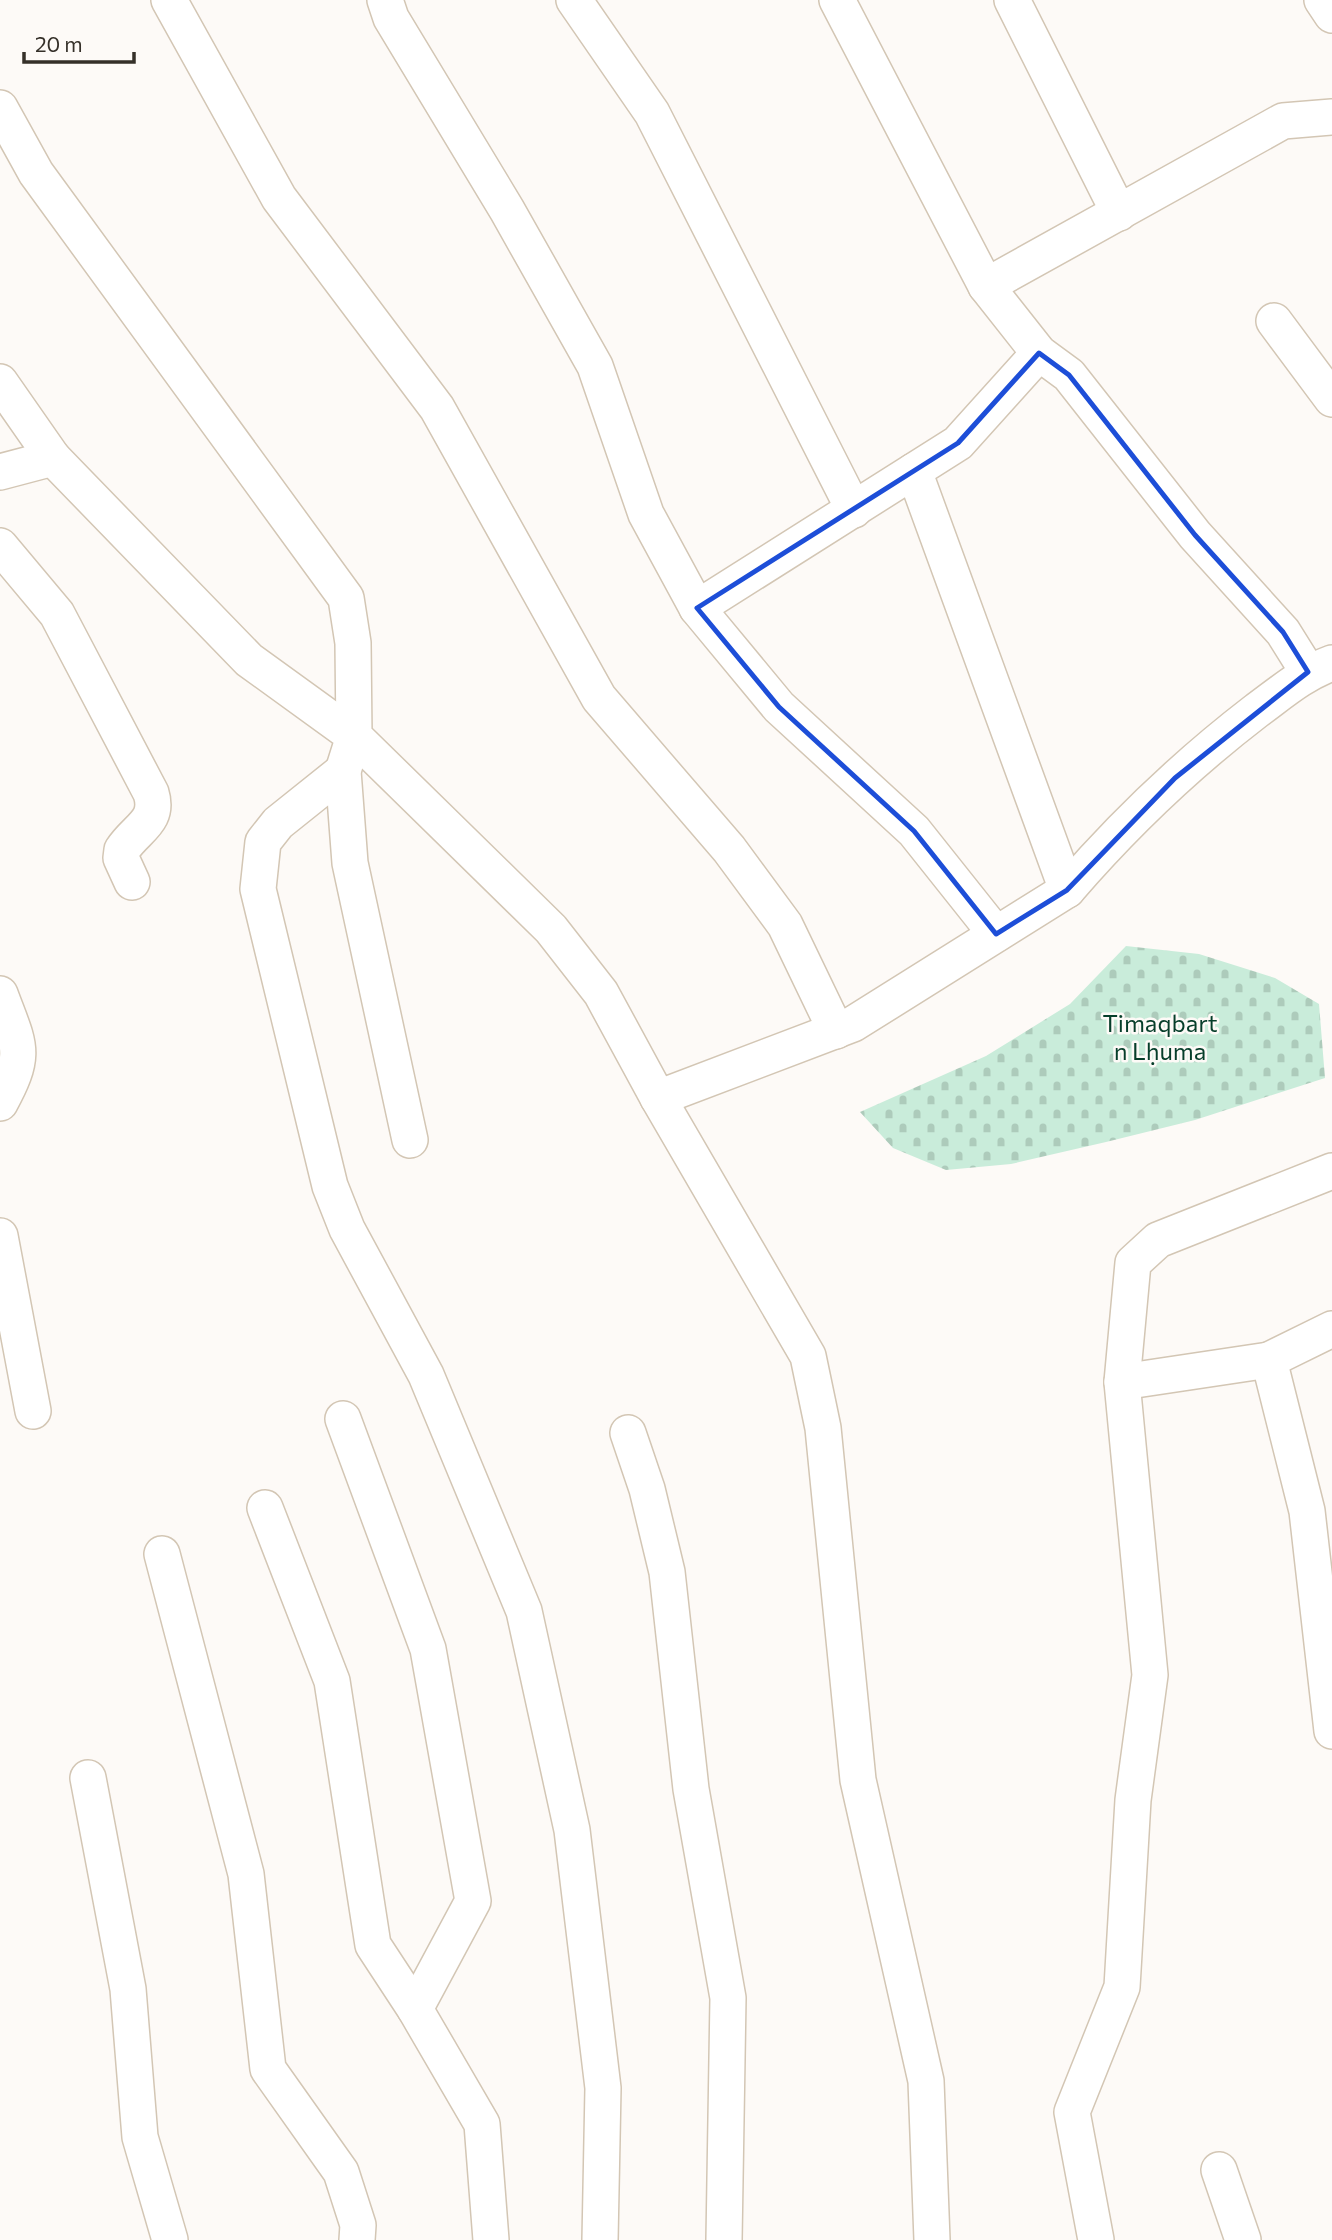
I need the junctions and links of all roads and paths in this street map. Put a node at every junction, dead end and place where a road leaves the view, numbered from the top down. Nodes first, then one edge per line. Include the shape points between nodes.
1 (169, 0) edge
2 (385, 0) edge
3 (574, 0) edge
4 (837, 0) edge
5 (1012, 0) edge
6 (1322, 0) edge
7 (1332, 15) edge
8 (0, 108) edge
9 (1332, 117) edge
10 (1119, 214) junction
11 (986, 286) junction
12 (1274, 321) dead end
13 (1039, 353) junction
14 (0, 382) edge
15 (1332, 399) edge
16 (53, 458) junction
17 (0, 471) edge
18 (914, 471) junction
19 (854, 510) junction
20 (0, 546) edge
21 (697, 608) junction
22 (1320, 667) edge
23 (354, 736) junction
24 (343, 771) junction
25 (132, 882) dead end
26 (1067, 890) junction
27 (996, 934) junction
28 (0, 994) edge
29 (836, 1031) junction
30 (658, 1098) junction
31 (0, 1103) edge
32 (410, 1140) dead end
33 (1332, 1171) edge
34 (0, 1236) edge
35 (1332, 1329) edge
36 (1269, 1360) junction
37 (1122, 1382) junction
38 (33, 1411) dead end
39 (343, 1419) dead end
40 (628, 1433) dead end
41 (265, 1508) dead end
42 (162, 1554) dead end
43 (1332, 1731) edge
44 (88, 1778) dead end
45 (415, 2009) junction
46 (1219, 2169) dead end
47 (170, 2240) edge
48 (357, 2240) edge
49 (491, 2240) edge
50 (600, 2240) edge
51 (724, 2240) edge
52 (932, 2240) edge
53 (1096, 2240) edge
54 (1243, 2240) edge

1 - 29 street via 279,198 437,408 600,698 729,849 785,925
2 - 21 street via 391,18 594,366 646,513
3 - 19 street via 652,113
4 - 11 street
5 - 10 street
6 - 7 street
8 - 23 street via 36,173 346,598 353,643
9 - 10 street via 1283,121
10 - 11 street
11 - 13 street
12 - 15 street
13 - 18 street via 958,443
13 - 22 street via 1069,375 1195,535
14 - 16 street
16 - 17 street
16 - 23 street via 249,660
18 - 19 street
18 - 26 street
19 - 21 street
20 - 25 street via 57,614 151,793 153,815 122,850
21 - 27 street via 779,707 914,831
22 - 26 street via 1175,778 1114,836
23 - 24 street
23 - 30 street via 551,929 601,993
24 - 32 street via 350,863
24 - 50 street via 278,823 263,842 258,889 330,1186 347,1229 426,1375 524,1611 572,1830 603,2088
26 - 27 street
27 - 29 street
28 - 31 street via 19,1047 15,1075
29 - 30 street
30 - 52 street via 807,1356 823,1428 858,1780 926,2081
33 - 37 street via 1158,1240 1133,1263
34 - 38 street
35 - 36 street
36 - 37 street
36 - 43 street via 1307,1511
37 - 53 street via 1150,1675 1133,1800 1122,1987 1072,2112
39 - 45 street via 428,1649 472,1901
40 - 51 street via 667,1572 691,1790 728,1998
41 - 45 street via 332,1681 373,1945
42 - 48 street via 246,1874 268,2069 341,2172 358,2225
44 - 47 street via 128,1989 140,2137
45 - 49 street via 482,2124
46 - 54 street

